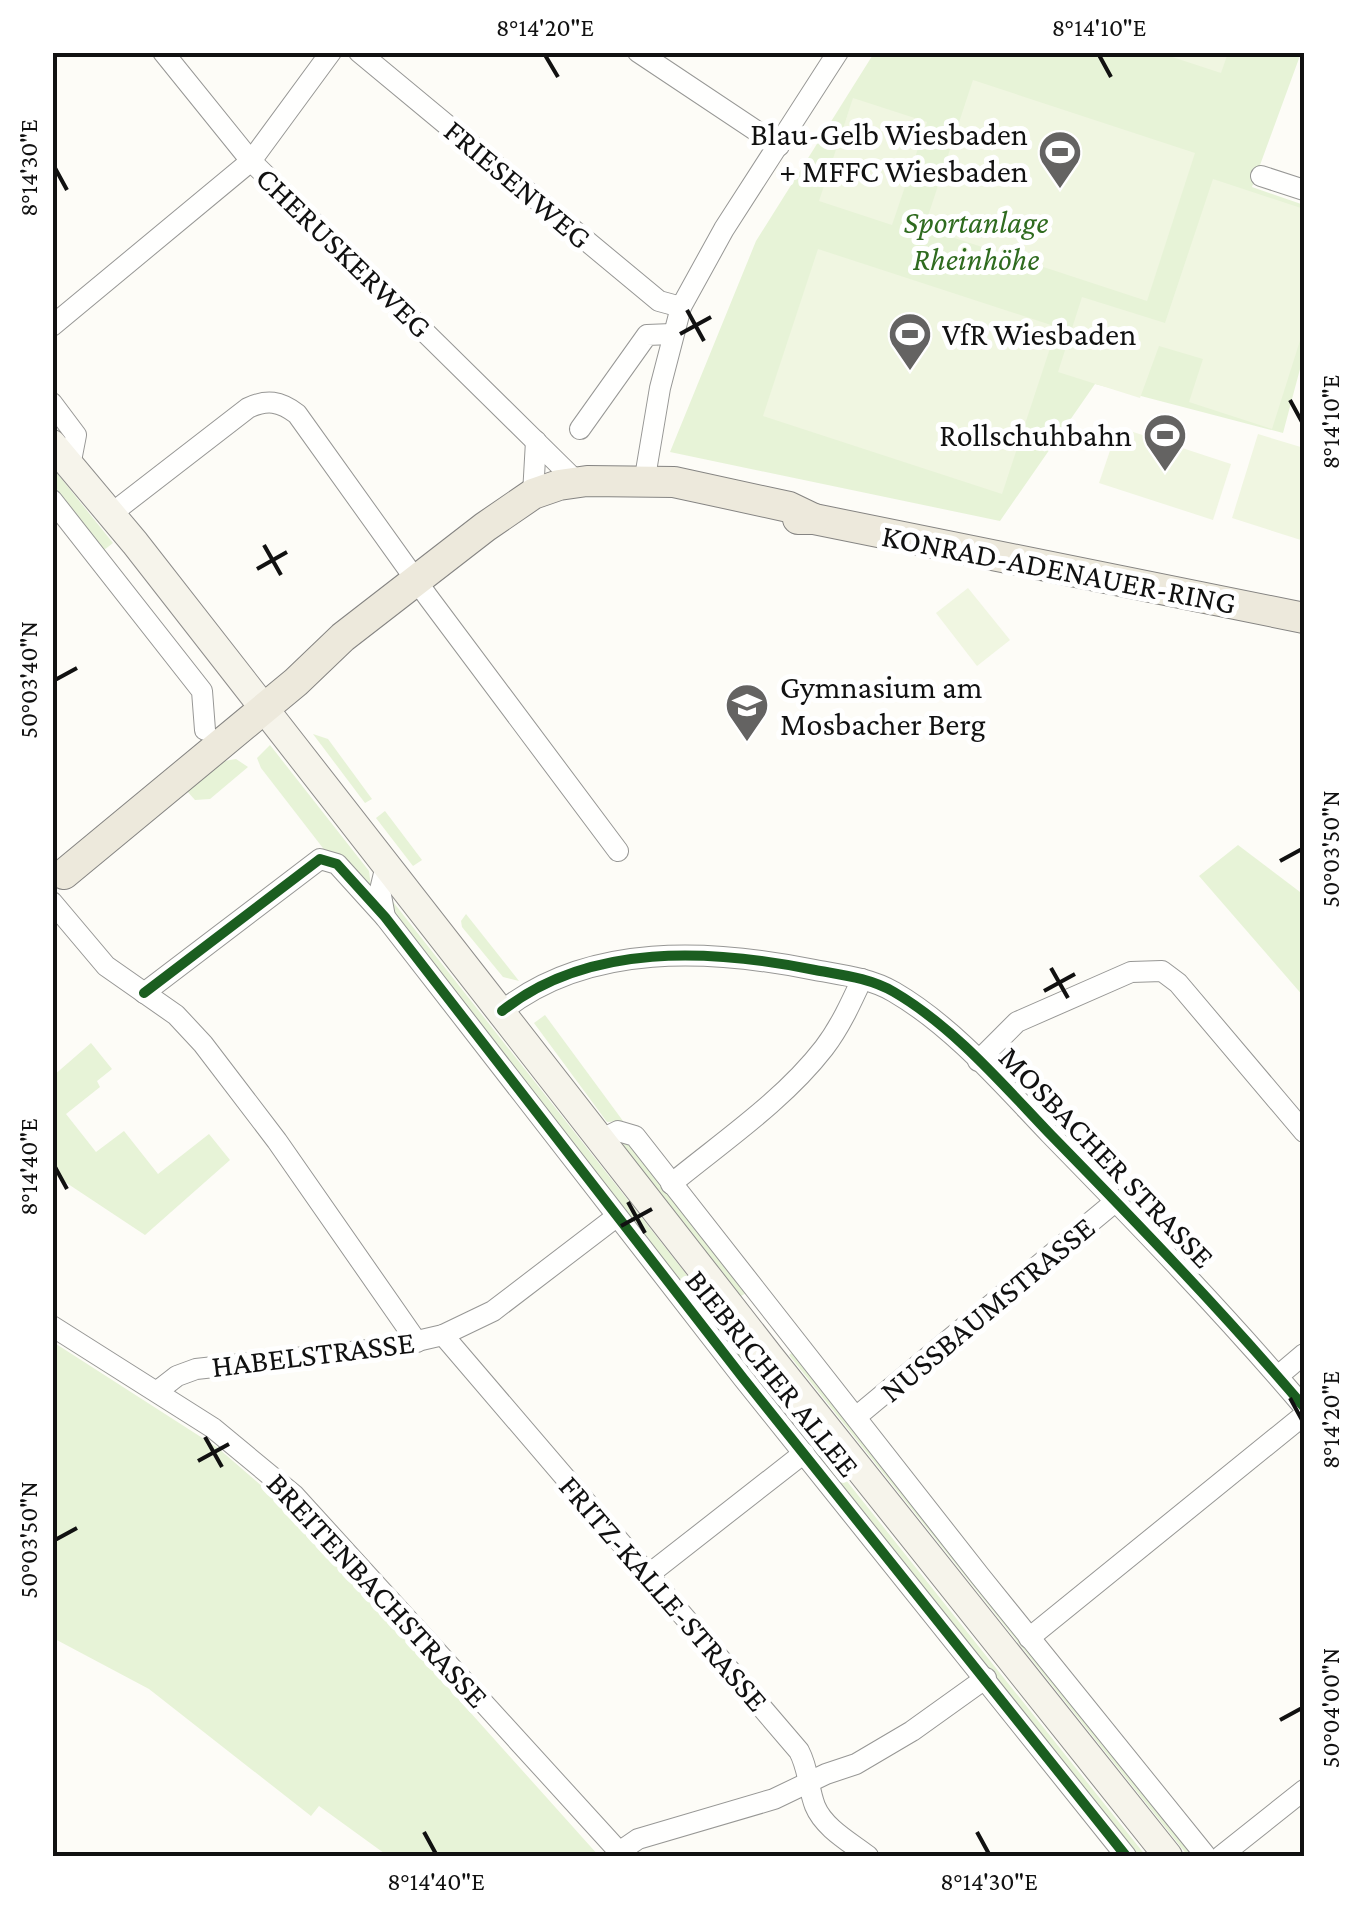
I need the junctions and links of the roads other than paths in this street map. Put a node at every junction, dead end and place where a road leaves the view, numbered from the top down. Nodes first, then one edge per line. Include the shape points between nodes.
1 (163, 52) edge
2 (331, 52) edge
3 (360, 52) edge
4 (638, 52) edge
5 (838, 52) edge
6 (779, 146) junction
7 (250, 161) junction
8 (1261, 176) dead end
9 (1304, 190) edge
10 (681, 307) junction
11 (52, 326) edge
12 (672, 334) junction
13 (52, 403) edge
14 (580, 429) dead end
15 (536, 441) junction
16 (61, 455) edge
17 (577, 482) junction
18 (644, 484) junction
19 (534, 494) junction
20 (52, 500) edge
21 (111, 514) junction
22 (417, 580) junction
23 (143, 612) junction
24 (1304, 618) edge
25 (196, 622) junction
26 (257, 700) junction
27 (204, 730) junction
28 (618, 851) dead end
29 (386, 866) junction
30 (56, 888) edge
31 (385, 917) junction
32 (862, 979) junction
33 (144, 993) junction
34 (502, 1011) junction
35 (978, 1061) junction
36 (1304, 1132) edge
37 (600, 1140) junction
38 (671, 1184) junction
39 (1116, 1201) junction
40 (616, 1217) junction
41 (52, 1326) edge
42 (443, 1335) junction
43 (417, 1342) junction
44 (1304, 1354) edge
45 (1278, 1376) junction
46 (159, 1390) junction
47 (1304, 1407) edge
48 (1304, 1415) edge
49 (856, 1417) junction
50 (804, 1453) junction
51 (648, 1575) junction
52 (1029, 1638) junction
53 (986, 1678) junction
54 (811, 1782) junction
55 (1304, 1790) edge
56 (621, 1854) edge
57 (868, 1856) edge
58 (1126, 1856) edge
59 (1168, 1856) edge
60 (1206, 1856) edge
61 (1221, 1856) edge

1 - 7 street, CHERUSKERWEG
2 - 7 street
3 - 10 street, FRIESENWEG via 660,301
4 - 6 street
5 - 6 street
6 - 10 street
7 - 11 street
7 - 15 street, CHERUSKERWEG
8 - 9 street
10 - 12 street
12 - 14 street via 647,335
12 - 18 street
13 - 16 street, BIEBRICHER ALLEE via 76,435
15 - 17 street, CHERUSKERWEG
15 - 19 street
16 - 21 main road, BIEBRICHER ALLEE
17 - 18 main road, KONRAD-ADENAUER-RING
17 - 19 main road, KONRAD-ADENAUER-RING
18 - 24 main road, KONRAD-ADENAUER-RING via 682,483 814,519
19 - 22 main road, KONRAD-ADENAUER-RING
20 - 23 street
21 - 22 street via 248,408 274,402 296,414
21 - 25 main road, BIEBRICHER ALLEE
22 - 26 main road, KONRAD-ADENAUER-RING
22 - 28 street
23 - 25 street
23 - 27 street via 202,691
25 - 26 main road, BIEBRICHER ALLEE
26 - 27 main road
26 - 29 main road, BIEBRICHER ALLEE
26 - 30 main road
27 - 30 main road via 140,790
29 - 31 street via 380,890
29 - 34 main road, BIEBRICHER ALLEE
30 - 33 street via 100,960
31 - 33 street, BIEBRICHER ALLEE via 337,864 320,860
31 - 40 street, BIEBRICHER ALLEE
32 - 34 street, MOSBACHER STRASSE via 683,954 571,974 530,989
32 - 35 street, MOSBACHER STRASSE via 911,1003
32 - 38 street via 811,1064
33 - 43 street via 176,1015 278,1141
34 - 37 main road, BIEBRICHER ALLEE
35 - 36 street via 1003,1033 1039,1010 1132,972 1162,971
35 - 39 street, MOSBACHER STRASSE
37 - 38 street, BIEBRICHER ALLEE via 618,1131 634,1136
37 - 59 main road, BIEBRICHER ALLEE
38 - 49 street, BIEBRICHER ALLEE
39 - 45 street, MOSBACHER STRASSE
39 - 49 street, NUSSBAUMSTRASSE
40 - 42 street, HABELSTRASSE via 493,1311
40 - 50 street, BIEBRICHER ALLEE
41 - 46 street, BREITENBACHSTRASSE
42 - 43 street, HABELSTRASSE
42 - 51 street, FRITZ-KALLE-STRASSE
43 - 46 street, HABELSTRASSE via 196,1369
44 - 45 street
45 - 47 street, MOSBACHER STRASSE
46 - 56 street, BREITENBACHSTRASSE via 294,1495
48 - 52 street
49 - 52 street, BIEBRICHER ALLEE
50 - 51 street
50 - 53 street, BIEBRICHER ALLEE
51 - 54 street, FRITZ-KALLE-STRASSE via 799,1751
52 - 60 street, BIEBRICHER ALLEE
53 - 54 street via 883,1748
53 - 58 street, BIEBRICHER ALLEE
54 - 56 street via 638,1839
54 - 57 street, FRITZ-KALLE-STRASSE via 824,1819
55 - 61 street

